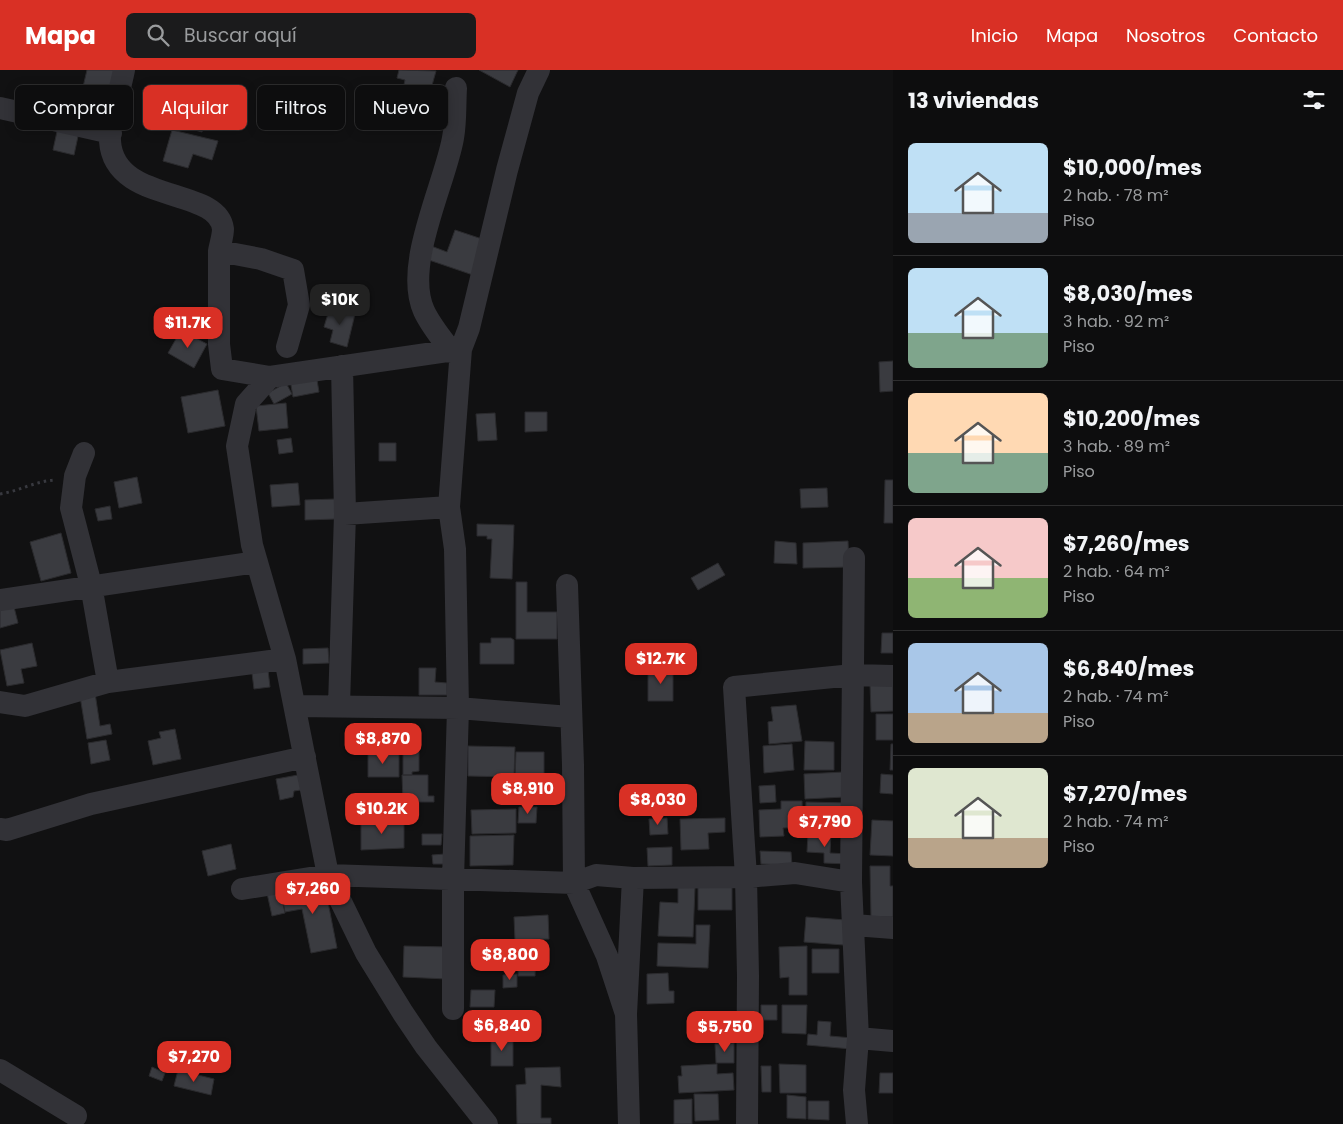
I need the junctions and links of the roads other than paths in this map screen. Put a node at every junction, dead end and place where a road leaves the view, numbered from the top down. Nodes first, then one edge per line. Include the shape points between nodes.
1 (124, 70) edge
2 (539, 70) edge
3 (456, 88) dead end
4 (0, 108) edge
5 (111, 133) junction
6 (219, 252) junction
7 (287, 347) dead end
8 (456, 351) junction
9 (342, 366) junction
10 (270, 377) junction
11 (84, 452) dead end
12 (449, 507) junction
13 (344, 514) junction
14 (854, 558) dead end
15 (257, 562) junction
16 (567, 585) dead end
17 (90, 586) junction
18 (0, 600) edge
19 (285, 658) junction
20 (854, 675) junction
21 (893, 676) edge
22 (108, 682) junction
23 (0, 702) edge
24 (339, 705) junction
25 (296, 706) junction
26 (458, 708) junction
27 (570, 718) junction
28 (304, 757) junction
29 (0, 829) edge
30 (328, 875) junction
31 (746, 877) junction
32 (633, 878) junction
33 (453, 880) junction
34 (851, 882) junction
35 (574, 883) junction
36 (242, 889) dead end
37 (854, 925) junction
38 (893, 928) edge
39 (453, 1009) dead end
40 (626, 1014) junction
41 (858, 1038) junction
42 (893, 1041) edge
43 (0, 1072) edge
44 (76, 1116) dead end
45 (487, 1124) edge
46 (629, 1124) edge
47 (746, 1124) edge
48 (857, 1124) edge

1 - 5 street
2 - 8 street via 528,93 507,170 469,328
3 - 8 street via 453,138 428,221 419,281 424,310
4 - 5 street
5 - 6 street via 116,160 128,176 149,188 196,202 218,215 223,229
6 - 7 street via 261,259 293,270 299,305
6 - 10 street via 222,369
8 - 9 street
8 - 12 street
9 - 10 street
9 - 13 street
10 - 15 street via 246,404 237,446
11 - 17 street via 75,476 72,508
12 - 13 street
12 - 26 street via 455,549
13 - 24 street
14 - 20 street
15 - 17 street
15 - 19 street
16 - 27 street
17 - 18 street
17 - 22 street
19 - 22 street
19 - 25 street
20 - 21 street
20 - 31 street via 734,687
20 - 34 street
22 - 23 street via 25,706
24 - 25 street
24 - 26 street
25 - 28 street
26 - 27 street
26 - 33 street
27 - 35 street
28 - 29 street via 91,804 7,830
28 - 30 street
30 - 33 street
30 - 36 street
30 - 45 street via 366,953 403,1013
31 - 32 street
31 - 34 street via 795,873
31 - 47 street
32 - 35 street via 596,875
32 - 40 street
33 - 35 street
33 - 39 street
34 - 37 street
35 - 40 street via 607,956
37 - 38 street
37 - 41 street
40 - 46 street
41 - 42 street
41 - 48 street via 854,1090
43 - 44 street

